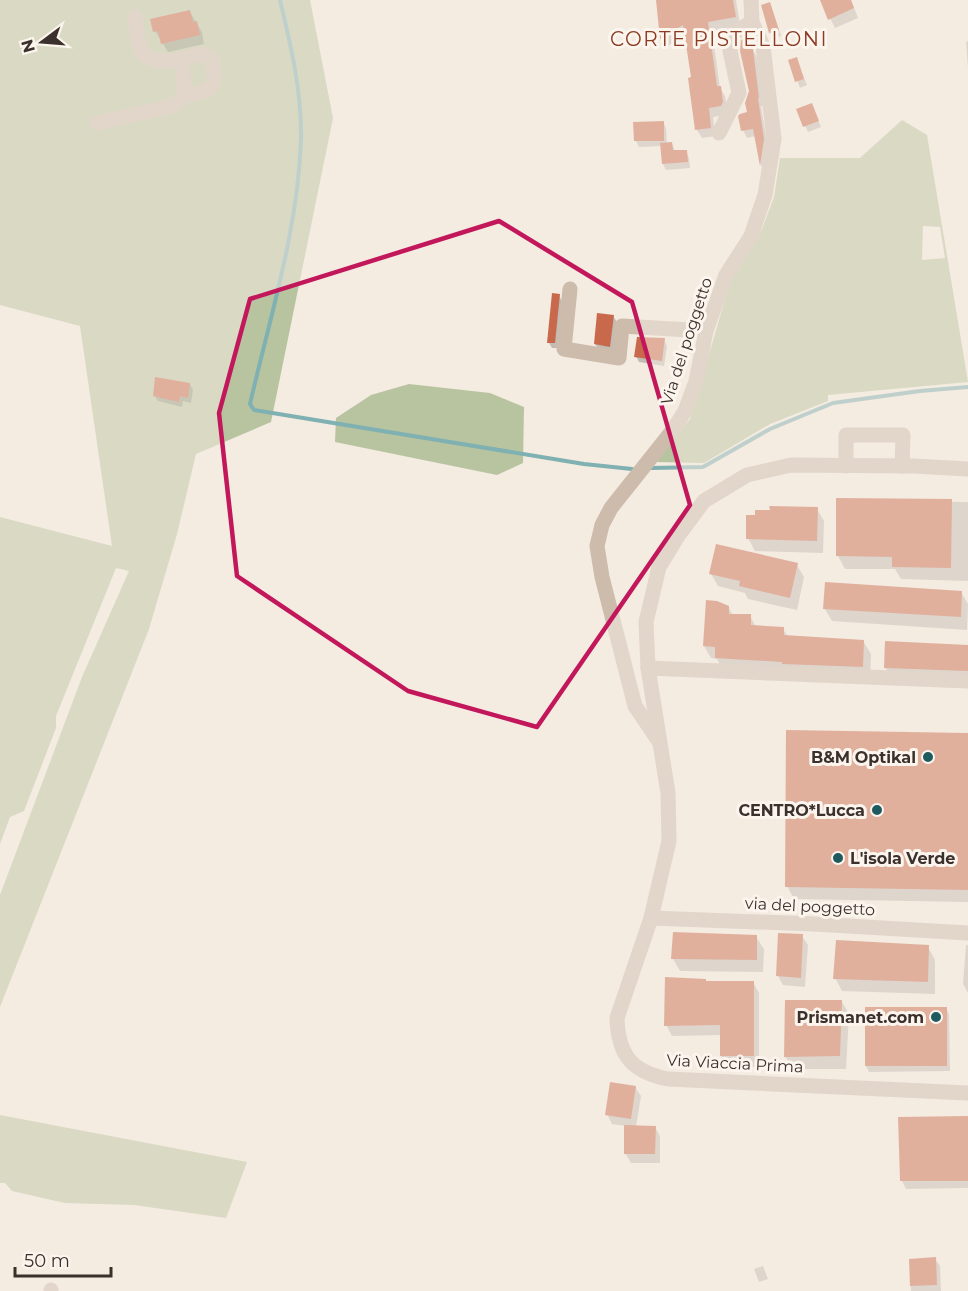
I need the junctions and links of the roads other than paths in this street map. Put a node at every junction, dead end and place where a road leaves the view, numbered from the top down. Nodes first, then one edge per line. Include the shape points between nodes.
1 (751, 0) edge
2 (135, 17) dead end
3 (752, 22) junction
4 (178, 60) junction
5 (185, 94) junction
6 (97, 123) dead end
7 (719, 133) dead end
8 (570, 289) dead end
9 (706, 331) junction
10 (846, 465) junction
11 (902, 466) junction
12 (968, 469) edge
13 (648, 668) junction
14 (968, 681) edge
15 (659, 737) junction
16 (651, 918) junction
17 (968, 933) edge
18 (968, 1093) edge

1 - 3 street, Via del poggetto
2 - 4 street via 143,54 155,62
3 - 7 street via 732,34 730,51 738,93
3 - 9 street, Via del poggetto via 763,46 774,139 760,213 751,236 726,275
4 - 5 street via 182,64
4 - 5 street via 202,54 213,64 214,82 209,89
5 - 6 street via 173,106
8 - 9 street via 564,349 619,358 622,326
9 - 15 street, Via del poggetto via 696,381 685,411 611,508 597,546 635,706
10 - 11 street, Via Viaccia Prima
10 - 11 street via 846,435 903,435
10 - 13 street, Via Viaccia Prima via 791,465 747,475 704,501 659,567 646,622
11 - 12 street, Via Viaccia Prima
13 - 14 street
13 - 15 street, Via Viaccia Prima
15 - 16 street, Via Viaccia Prima via 668,793 669,841
16 - 17 street, via del poggetto
16 - 18 street, Via Viaccia Prima via 617,1018 621,1044 638,1069 668,1079

